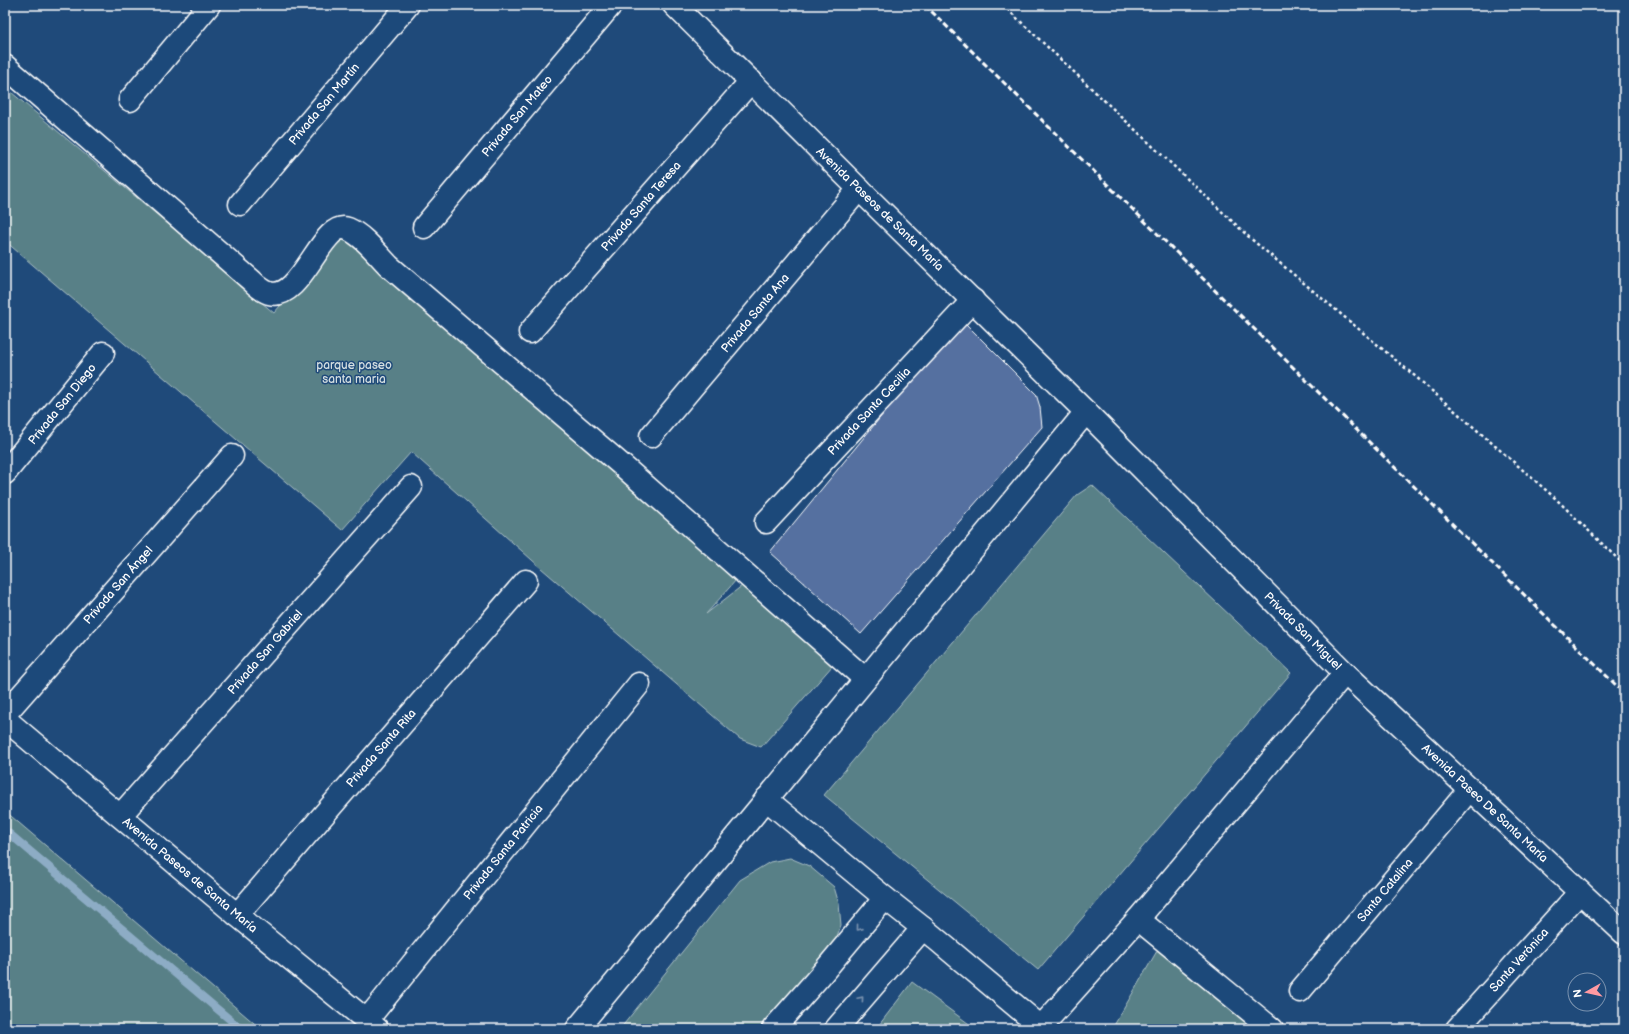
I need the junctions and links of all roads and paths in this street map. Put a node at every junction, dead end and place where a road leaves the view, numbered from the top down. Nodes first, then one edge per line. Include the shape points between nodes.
1 (209, 5) edge
2 (408, 5) edge
3 (611, 5) edge
4 (674, 5) edge
5 (1003, 5) edge
6 (5, 66) edge
7 (751, 81) junction
8 (130, 100) dead end
9 (859, 189) junction
10 (240, 204) dead end
11 (424, 228) dead end
12 (972, 300) junction
13 (530, 332) dead end
14 (103, 353) dead end
15 (1086, 412) junction
16 (651, 436) dead end
17 (232, 456) dead end
18 (5, 473) edge
19 (411, 487) dead end
20 (766, 522) dead end
21 (1624, 565) edge
22 (526, 581) dead end
23 (1345, 673) junction
24 (865, 679) junction
25 (639, 684) dead end
26 (5, 714) edge
27 (5, 719) edge
28 (1470, 789) junction
29 (766, 799) junction
30 (120, 816) junction
31 (1580, 892) junction
32 (885, 898) junction
33 (237, 915) junction
34 (1138, 918) junction
35 (923, 928) junction
36 (1624, 933) edge
37 (1300, 992) dead end
38 (372, 1025) edge
39 (1040, 1028) edge
40 (577, 1029) edge
41 (773, 1029) edge
42 (836, 1029) edge
43 (1272, 1029) edge
44 (1457, 1029) edge

1 - 8 street
2 - 10 street, Privada San Martín
3 - 11 street, Privada San Mateo
4 - 7 street, Avenida Paseos de Santa María
5 - 21 path via 1250,238 1555,498
6 - 24 street via 270,294 282,292 292,286 333,233 340,229 353,233
7 - 9 street, Avenida Paseos de Santa María
7 - 13 street, Privada Santa Teresa
9 - 12 street, Avenida Paseos de Santa María
9 - 16 street, Privada Santa Ana
12 - 15 street, Avenida Paseos de Santa María
12 - 20 street, Privada Santa Cecilia
14 - 18 street, Privada San Diego
15 - 23 street, Privada San Miguel
15 - 24 street
17 - 26 street, Privada San Ángel
19 - 30 street, Privada San Gabriel
22 - 33 street, Privada Santa Rita
23 - 28 street, Avenida Paseo De Santa María
23 - 34 street, Privada San Miguel
24 - 29 street
25 - 38 street, Privada Santa Patricia
27 - 30 street, Avenida Paseos de Santa María
28 - 31 street, Avenida Paseo De Santa María
28 - 37 street, Santa Catalina
29 - 32 street
29 - 40 street
30 - 33 street, Avenida Paseos de Santa María
31 - 36 street, Avenida Paseo De Santa María
31 - 44 street, Santa Verónica
32 - 35 street
32 -> 41 street
33 - 38 street, Avenida Paseos de Santa María
34 - 39 street, Privada San Miguel
34 - 43 street
35 - 39 street
42 -> 35 street

